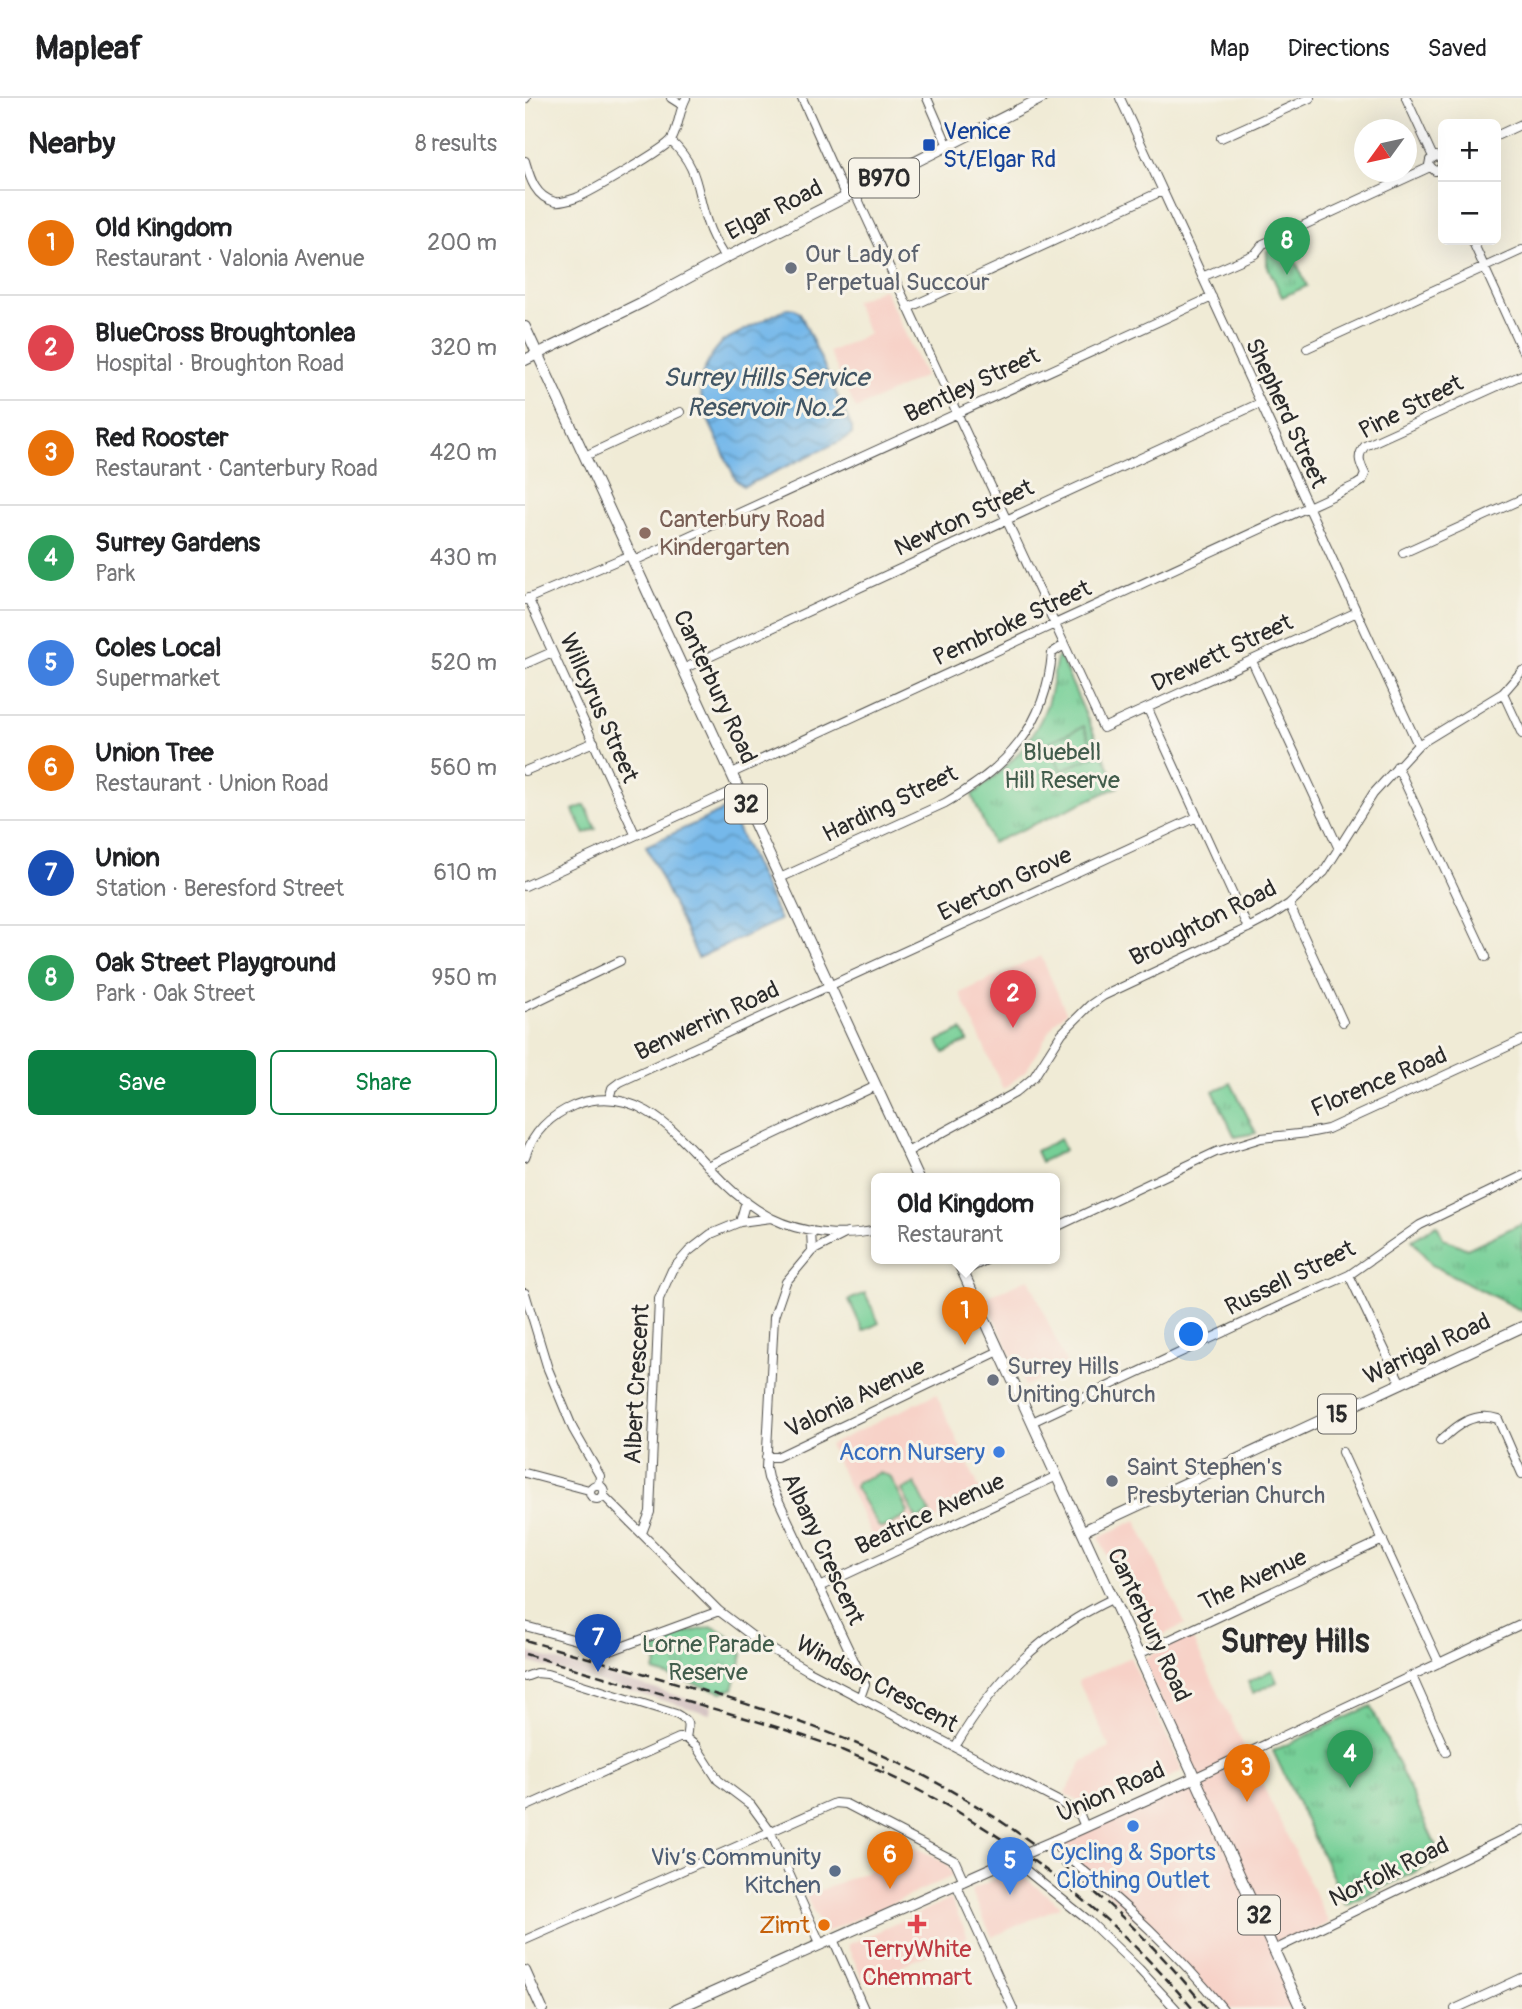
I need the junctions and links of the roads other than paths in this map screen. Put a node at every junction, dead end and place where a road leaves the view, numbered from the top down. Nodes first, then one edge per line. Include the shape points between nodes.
1 (671, 98) edge
2 (802, 98) edge
3 (927, 98) edge
4 (1042, 98) edge
5 (1119, 98) edge
6 (1310, 98) edge
7 (1406, 98) edge
8 (684, 102) edge
9 (1522, 124) edge
10 (1501, 134) edge
11 (1221, 138) dead end
12 (671, 141) junction
13 (948, 146) junction
14 (1433, 157) junction
15 (1438, 157) edge
16 (525, 161) edge
17 (1430, 167) junction
18 (1438, 169) edge
19 (1162, 191) junction
20 (850, 195) junction
21 (1474, 245) edge
22 (1522, 250) edge
23 (725, 258) junction
24 (1484, 267) junction
25 (1202, 277) junction
26 (1212, 297) junction
27 (908, 308) junction
28 (525, 327) edge
29 (1307, 348) dead end
30 (1522, 350) edge
31 (538, 354) junction
32 (525, 360) edge
33 (1522, 374) edge
34 (1260, 403) junction
35 (680, 412) dead end
36 (957, 413) junction
37 (585, 456) junction
38 (1522, 499) edge
39 (1309, 507) junction
40 (1005, 520) junction
41 (1403, 553) dead end
42 (632, 558) junction
43 (527, 599) edge
44 (1357, 612) junction
45 (1055, 625) junction
46 (1064, 645) junction
47 (552, 652) junction
48 (1252, 661) junction
49 (525, 664) edge
50 (683, 669) junction
51 (1522, 671) edge
52 (1503, 692) junction
53 (1148, 709) junction
54 (1522, 734) edge
55 (594, 743) junction
56 (1417, 745) junction
57 (1397, 766) junction
58 (525, 771) edge
59 (732, 773) junction
60 (739, 788) junction
61 (1197, 817) junction
62 (635, 834) junction
63 (1339, 849) junction
64 (780, 878) junction
65 (525, 887) edge
66 (1289, 904) junction
67 (1248, 928) junction
68 (1486, 957) dead end
69 (620, 961) dead end
70 (829, 985) junction
71 (525, 1007) edge
72 (1343, 1022) dead end
73 (1522, 1040) edge
74 (876, 1086) junction
75 (609, 1099) junction
76 (527, 1146) edge
77 (907, 1152) junction
78 (525, 1157) edge
79 (707, 1166) junction
80 (916, 1173) edge
81 (1522, 1177) edge
82 (746, 1201) junction
83 (771, 1218) junction
84 (740, 1222) junction
85 (1060, 1225) edge
86 (811, 1230) junction
87 (871, 1231) edge
88 (847, 1233) junction
89 (813, 1251) junction
90 (959, 1264) edge
91 (978, 1264) edge
92 (962, 1272) junction
93 (1349, 1275) junction
94 (525, 1298) edge
95 (1522, 1327) edge
96 (999, 1351) junction
97 (1401, 1384) junction
98 (1032, 1422) junction
99 (1440, 1441) dead end
100 (1342, 1452) dead end
101 (766, 1457) junction
102 (525, 1473) edge
103 (1522, 1474) edge
104 (1057, 1476) junction
105 (599, 1485) junction
106 (589, 1490) junction
107 (604, 1496) junction
108 (1083, 1531) junction
109 (642, 1533) junction
110 (1383, 1540) junction
111 (820, 1587) junction
112 (1114, 1598) junction
113 (719, 1611) junction
114 (1522, 1624) edge
115 (525, 1626) edge
116 (1139, 1654) junction
117 (1439, 1663) junction
118 (1412, 1676) junction
119 (525, 1677) edge
120 (860, 1698) junction
121 (686, 1738) junction
122 (955, 1748) junction
123 (1446, 1752) dead end
124 (1196, 1777) junction
125 (525, 1807) edge
126 (1085, 1827) junction
127 (1522, 1830) edge
128 (770, 1831) junction
129 (1054, 1840) junction
130 (1013, 1859) junction
131 (960, 1883) junction
132 (833, 1939) junction
133 (525, 1940) edge
134 (821, 1944) junction
135 (1274, 1950) junction
136 (525, 1971) edge
137 (1522, 1978) edge
138 (543, 2009) edge
139 (677, 2009) edge
140 (864, 2009) edge
141 (1013, 2009) edge
142 (1175, 2009) edge
143 (1223, 2009) edge
144 (1301, 2009) edge
145 (1455, 2009) edge

1 - 8 street
2 - 20 street
3 - 13 street
4 - 13 main road, Elgar Road / B970
5 - 19 street, Shepherd Street
6 - 11 street
7 - 14 street
8 - 12 street
9 - 10 street
12 - 16 street via 590,191 558,203 533,186
12 - 23 street via 692,167 707,222
13 - 20 main road, Elgar Road / B970
14 - 15 street
14 - 17 street
17 - 18 street
17 - 25 street
19 - 25 street, Shepherd Street
19 - 27 street
20 - 23 main road, Elgar Road / B970
20 - 27 street
21 - 24 street
22 - 24 street
23 - 31 main road, Elgar Road / B970
24 - 29 street
24 - 30 street
25 - 26 street, Shepherd Street
26 - 34 street, Shepherd Street
26 - 36 street, Bentley Street
27 - 36 street
28 - 31 main road, Canterbury Road / 32
31 - 32 main road, Elgar Road / B970
31 - 37 main road, Canterbury Road / 32
33 - 39 street, Pine Street via 1365,446 1359,459 1365,474 1362,481
34 - 39 street, Shepherd Street
34 - 40 street, Newton Street
35 - 37 street
36 - 40 street
36 - 42 street, Bentley Street
37 - 42 main road, Canterbury Road / 32
38 - 41 street
39 - 44 street, Shepherd Street
39 - 45 street, Pembroke Street
40 - 45 street
40 - 50 street, Newton Street
42 - 43 street, Bentley Street
42 - 50 main road, Canterbury Road / 32
43 - 47 street, Willcyrus Street
44 - 48 street, Drewett Street
44 - 56 street, Shepherd Street
45 - 46 street
45 - 59 street, Pembroke Street
46 - 53 street, Drewett Street via 1103,728
46 - 64 street, Harding Street via 1052,653 1042,704 1031,727 991,773 945,803
47 - 49 street
47 - 55 street, Willcyrus Street
48 - 53 street, Drewett Street
48 - 63 street
50 - 59 main road, Canterbury Road / 32
51 - 52 street, Broughton Road
52 - 54 street
52 - 56 street, Broughton Road
53 - 61 street
55 - 58 street
55 - 62 street, Willcyrus Street
56 - 57 street, Broughton Road
57 - 63 street, Broughton Road via 1373,794
57 - 68 street
59 - 60 main road, Canterbury Road / 32
60 - 62 street
60 - 64 main road, Canterbury Road / 32
61 - 67 street
61 - 70 street, Everton Grove
62 - 65 street
63 - 66 street, Broughton Road via 1324,872
64 - 70 main road, Canterbury Road / 32
66 - 67 street, Broughton Road
66 - 72 street
67 - 77 street, Broughton Road via 1103,996 1062,1033 1034,1077 1015,1093
69 - 71 street
70 - 74 main road, Canterbury Road / 32
70 - 75 street, Benwerrin Road via 620,1082
73 - 85 street, Florence Road via 1328,1129 1261,1138 1216,1152
74 - 77 main road, Canterbury Road / 32
74 - 79 street
75 - 76 street via 588,1100 561,1111
75 - 79 street via 637,1105 662,1120
76 - 78 street
77 - 80 main road, Canterbury Road / 32
79 - 82 street
81 - 93 street, Russell Street via 1420,1225
82 - 83 street
82 - 84 street
83 - 84 street, Albert Crescent
83 - 86 street
84 - 109 street, Albert Crescent via 711,1234 689,1251 672,1270 659,1299 650,1512
86 - 88 street
86 - 89 street
87 - 88 street
88 - 89 street, Albany Crescent
89 - 101 street, Albany Crescent via 786,1282 774,1317
90 - 92 main road, Canterbury Road / 32
91 - 92 street
92 - 96 main road, Canterbury Road / 32
93 - 97 street
93 - 98 street, Russell Street
94 - 105 street via 548,1369 573,1429 600,1476
95 - 97 main road, Warrigal Road / 15
96 - 98 main road, Canterbury Road / 32
96 - 101 street, Valonia Avenue via 777,1457
97 - 108 main road, Warrigal Road / 15
98 - 104 main road, Canterbury Road / 32
99 - 103 street via 1471,1418 1498,1419
100 - 110 street
101 - 111 street, Albany Crescent via 768,1478
102 - 106 street
104 - 108 main road, Canterbury Road / 32
104 - 111 street, Beatrice Avenue
105 - 106 street
105 - 107 street
106 - 107 street via 596,1500
107 - 109 street, Windsor Crescent
108 - 112 main road, Canterbury Road / 32
109 - 113 street, Windsor Crescent
110 - 116 street, The Avenue
110 - 117 street
111 - 120 street, Albany Crescent via 865,1685
112 - 116 main road, Canterbury Road / 32
112 - 122 street via 1070,1621 1028,1654 1000,1681
113 - 115 street via 613,1650
113 - 120 street, Windsor Crescent via 764,1645
114 - 117 street, Union Road
116 - 124 main road, Canterbury Road / 32
117 - 118 street, Union Road
118 - 123 street
118 - 124 street, Union Road
119 - 121 street via 547,1674 676,1714 688,1725
120 - 122 street, Windsor Crescent
121 - 125 street
121 - 128 street via 718,1780 751,1805
122 - 126 street, Windsor Crescent via 1058,1801 1080,1815
124 - 126 main road, Union Road
124 - 135 main road, Canterbury Road / 32
126 - 129 main road, Union Road
127 - 135 street, Norfolk Road
128 - 131 street via 829,1805 846,1804 954,1861
128 - 133 street
128 - 134 street
129 - 130 main road, Union Road, bridge
129 - 143 street via 1067,1857 1142,1920
130 - 131 main road, Union Road
130 - 142 street via 1089,1921
131 - 132 main road, Union Road
131 - 141 street
132 - 134 main road, Union Road
132 - 140 street
134 - 139 main road, Union Road
135 - 144 main road, Canterbury Road / 32
136 - 138 main road
137 - 145 street

